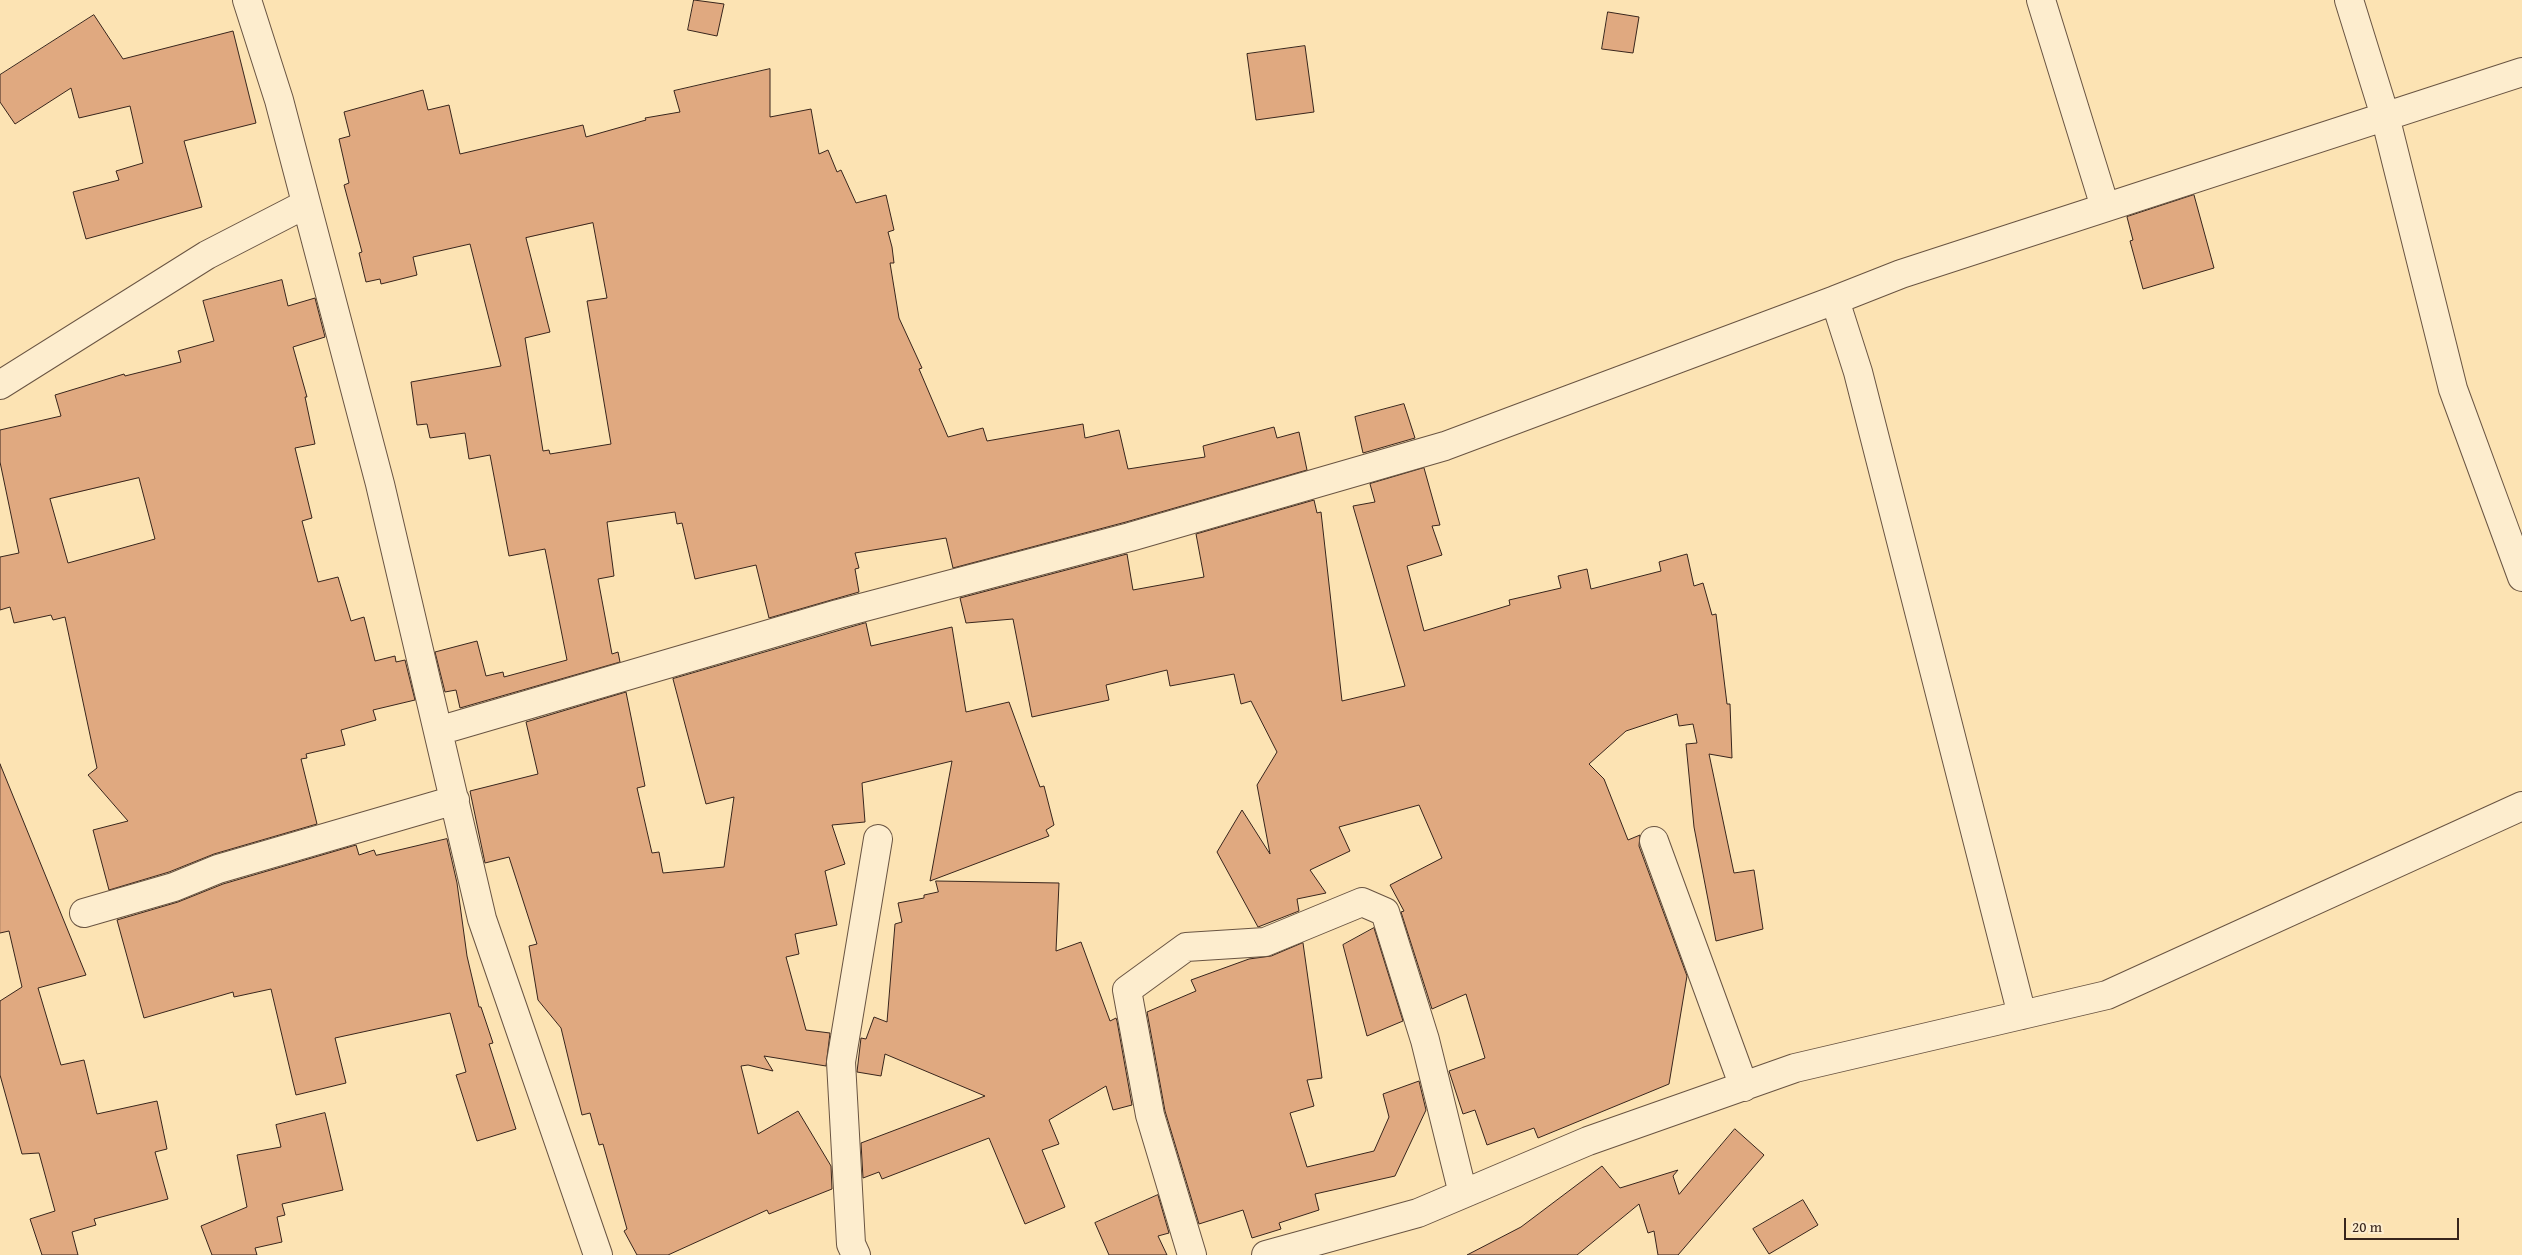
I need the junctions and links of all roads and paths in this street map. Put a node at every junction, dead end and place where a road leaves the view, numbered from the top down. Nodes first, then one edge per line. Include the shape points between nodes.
1 (248, 0) edge
2 (2041, 0) edge
3 (2349, 0) edge
4 (2522, 72) edge
5 (2385, 116) junction
6 (306, 204) junction
7 (2105, 207) junction
8 (1835, 300) junction
9 (0, 385) edge
10 (2522, 577) edge
11 (438, 731) junction
12 (455, 800) junction
13 (2522, 806) edge
14 (878, 839) dead end
15 (1654, 840) dead end
16 (84, 913) dead end
17 (2022, 1015) junction
18 (1744, 1086) junction
19 (1463, 1194) junction
20 (598, 1255) edge
21 (856, 1255) edge
22 (1192, 1255) edge
23 (1266, 1255) edge

1 - 6 street
2 - 7 street
3 - 5 street
4 - 5 street
5 - 7 street
5 - 10 street via 2453,389
6 - 9 street via 207,255
6 - 11 street via 380,484
7 - 8 street via 1901,274
8 - 11 street via 1445,446 1130,537 838,614
8 - 17 street via 1858,372
11 - 12 street
12 - 16 street via 218,869 174,887
12 - 20 street via 482,919
13 - 17 street via 2107,995
14 - 21 street via 842,1062 851,1244
15 - 18 street
17 - 18 street via 1795,1068
18 - 19 street via 1588,1141
19 - 22 street via 1425,1040 1385,912 1362,902 1265,942 1186,947 1128,990 1150,1115
19 - 23 street via 1418,1213

